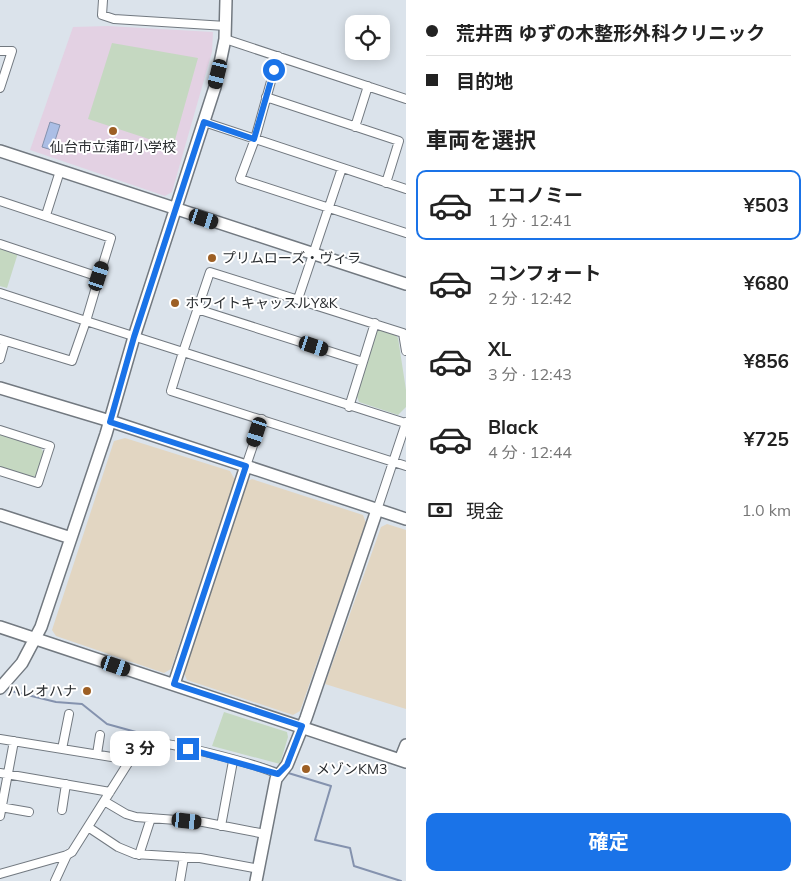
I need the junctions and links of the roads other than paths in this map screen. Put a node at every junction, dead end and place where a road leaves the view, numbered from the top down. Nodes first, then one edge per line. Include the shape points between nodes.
1 (103, 0) edge
2 (226, 0) edge
3 (226, 26) junction
4 (225, 39) junction
5 (0, 51) edge
6 (278, 56) junction
7 (368, 86) junction
8 (0, 88) edge
9 (266, 97) junction
10 (406, 99) edge
11 (204, 122) junction
12 (355, 127) junction
13 (254, 139) junction
14 (0, 151) edge
15 (342, 168) junction
16 (60, 171) junction
17 (386, 183) junction
18 (406, 189) edge
19 (0, 201) edge
20 (329, 208) junction
21 (175, 209) junction
22 (46, 216) junction
23 (406, 233) edge
24 (0, 244) edge
25 (314, 254) junction
26 (99, 276) junction
27 (405, 281) edge
28 (0, 293) edge
29 (298, 299) junction
30 (197, 309) junction
31 (86, 321) junction
32 (375, 324) junction
33 (134, 337) junction
34 (3, 340) edge
35 (406, 351) edge
36 (183, 352) junction
37 (0, 359) edge
38 (363, 362) junction
39 (0, 388) edge
40 (349, 407) junction
41 (262, 419) junction
42 (110, 422) junction
43 (406, 423) edge
44 (0, 430) edge
45 (393, 462) junction
46 (246, 466) junction
47 (406, 466) edge
48 (0, 471) edge
49 (377, 510) junction
50 (0, 515) edge
51 (406, 519) edge
52 (71, 538) junction
53 (0, 627) edge
54 (36, 639) junction
55 (174, 684) junction
56 (0, 688) edge
57 (69, 714) dead end
58 (302, 726) junction
59 (100, 735) dead end
60 (0, 739) edge
61 (14, 741) junction
62 (406, 745) edge
63 (62, 749) junction
64 (97, 754) junction
65 (130, 760) junction
66 (233, 761) junction
67 (403, 761) edge
68 (282, 772) junction
69 (4, 774) edge
70 (66, 784) junction
71 (110, 792) junction
72 (104, 801) junction
73 (0, 810) edge
74 (62, 810) dead end
75 (29, 812) dead end
76 (151, 818) junction
77 (221, 826) junction
78 (88, 828) junction
79 (265, 834) junction
80 (138, 854) junction
81 (67, 855) junction
82 (184, 857) junction
83 (259, 869) junction
84 (0, 874) edge
85 (55, 881) edge
86 (180, 881) edge
87 (257, 881) edge

1 - 3 street via 102,15 114,19
2 - 3 street
3 - 4 street
4 - 6 street
4 - 11 street
5 - 8 street via 12,51
6 - 7 street
6 - 9 street
7 - 10 street
7 - 12 street
9 - 12 street
9 - 13 street
11 - 13 street
11 - 21 street
12 - 17 street via 399,141
13 - 15 street
13 - 20 street via 240,179
14 - 16 street
15 - 17 street
15 - 20 street
16 - 21 street
16 - 22 street
17 - 18 street
19 - 22 street
20 - 23 street
20 - 25 street
21 - 25 street
21 - 33 street
22 - 26 street via 111,238
24 - 26 street
25 - 27 street
25 - 29 street
26 - 31 street
28 - 31 street
29 - 30 street via 210,272
29 - 32 street
30 - 36 street
30 - 38 street
31 - 33 street
31 - 34 street via 72,361
32 - 35 street via 403,333
32 - 38 street
33 - 36 street
33 - 42 street
34 - 37 street
36 - 40 street
36 - 41 street via 171,391
38 - 40 street
39 - 42 street
40 - 43 street
41 - 45 street
41 - 46 street
42 - 46 street
42 - 52 street
43 - 45 street
44 - 48 street via 50,446 38,483
45 - 47 street
45 - 49 street
46 - 49 street
46 - 55 street
49 - 51 street
49 - 58 street
50 - 52 street
52 - 54 street
53 - 54 street
54 - 55 street
54 - 56 street via 22,663
55 - 58 street
57 - 63 street
58 - 67 street
58 - 68 street
59 - 64 street
60 - 61 street
61 - 63 street
61 - 69 street
62 - 67 street
63 - 64 street
64 - 65 street
65 - 66 street via 143,743 156,741
65 - 71 street
66 - 68 street
66 - 77 street
68 - 79 street via 276,779
69 - 70 street
69 - 73 street
70 - 71 street
70 - 74 street
71 - 72 street
72 - 76 street via 126,814
72 - 78 street
73 - 75 street
76 - 77 street
76 - 80 street
77 - 79 street
78 - 80 street via 118,847
78 - 81 street
79 - 83 street
80 - 82 street
81 - 84 street
81 - 85 street
82 - 83 street
82 - 86 street
83 - 87 street

